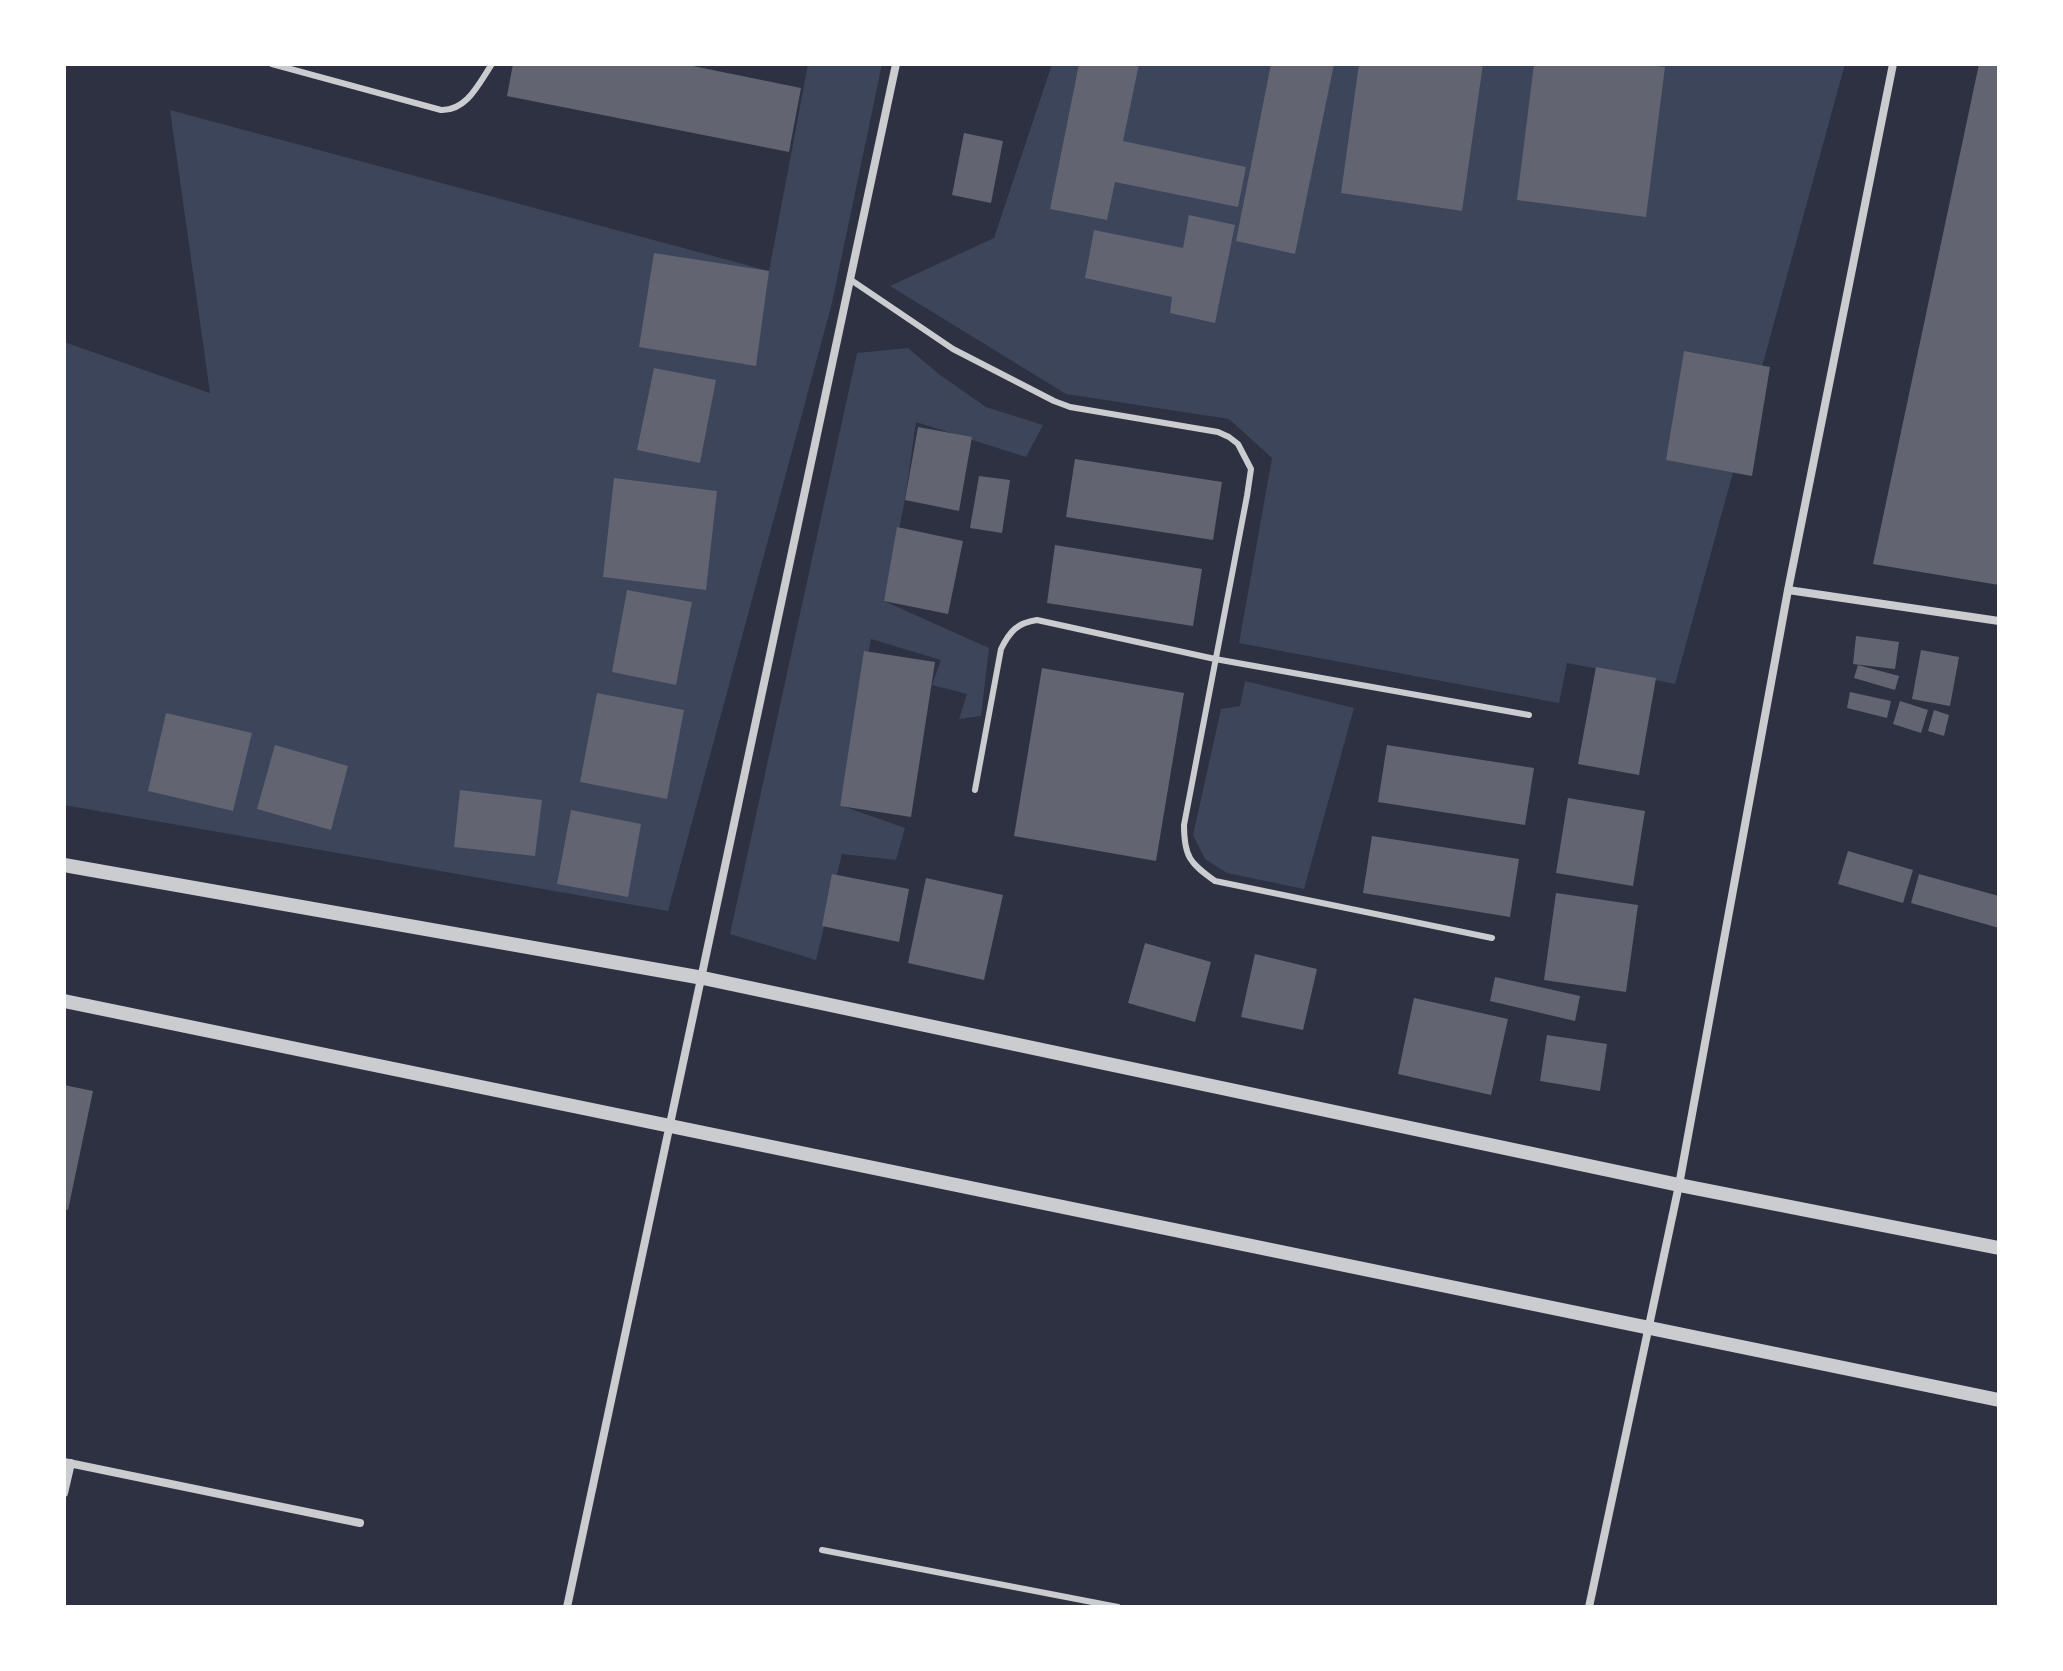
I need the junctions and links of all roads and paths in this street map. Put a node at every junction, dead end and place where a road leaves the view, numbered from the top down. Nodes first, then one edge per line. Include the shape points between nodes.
1 (272, 64) edge
2 (492, 64) edge
3 (896, 64) edge
4 (1893, 64) edge
5 (851, 280) junction
6 (1788, 590) junction
7 (1999, 621) edge
8 (1215, 659) junction
9 (1529, 715) dead end
10 (975, 790) dead end
11 (64, 865) edge
12 (1492, 938) dead end
13 (703, 978) junction
14 (64, 1001) edge
15 (669, 1127) junction
16 (1679, 1185) junction
17 (1999, 1248) edge
18 (1649, 1327) junction
19 (1999, 1400) edge
20 (67, 1463) edge
21 (64, 1493) edge
22 (360, 1523) dead end
23 (822, 1550) dead end
24 (567, 1607) edge
25 (1118, 1607) edge
26 (1589, 1607) edge

1 - 2 lane via 453,110 468,99
3 - 5 street
4 - 6 street
5 - 8 lane via 953,349 1054,401 1218,432 1238,444 1251,469
5 - 13 street
6 - 7 street
6 - 16 street
8 - 9 lane
8 - 10 lane via 1037,620 1021,623 1001,649
8 - 12 lane via 1184,825 1184,850 1194,866 1215,881
11 - 13 street
13 - 15 street
13 - 16 street
14 - 15 street
15 - 18 street
15 - 24 street
16 - 17 street
16 - 18 street
18 - 19 street
18 - 26 street
20 - 21 street
20 - 22 street
23 - 25 lane

